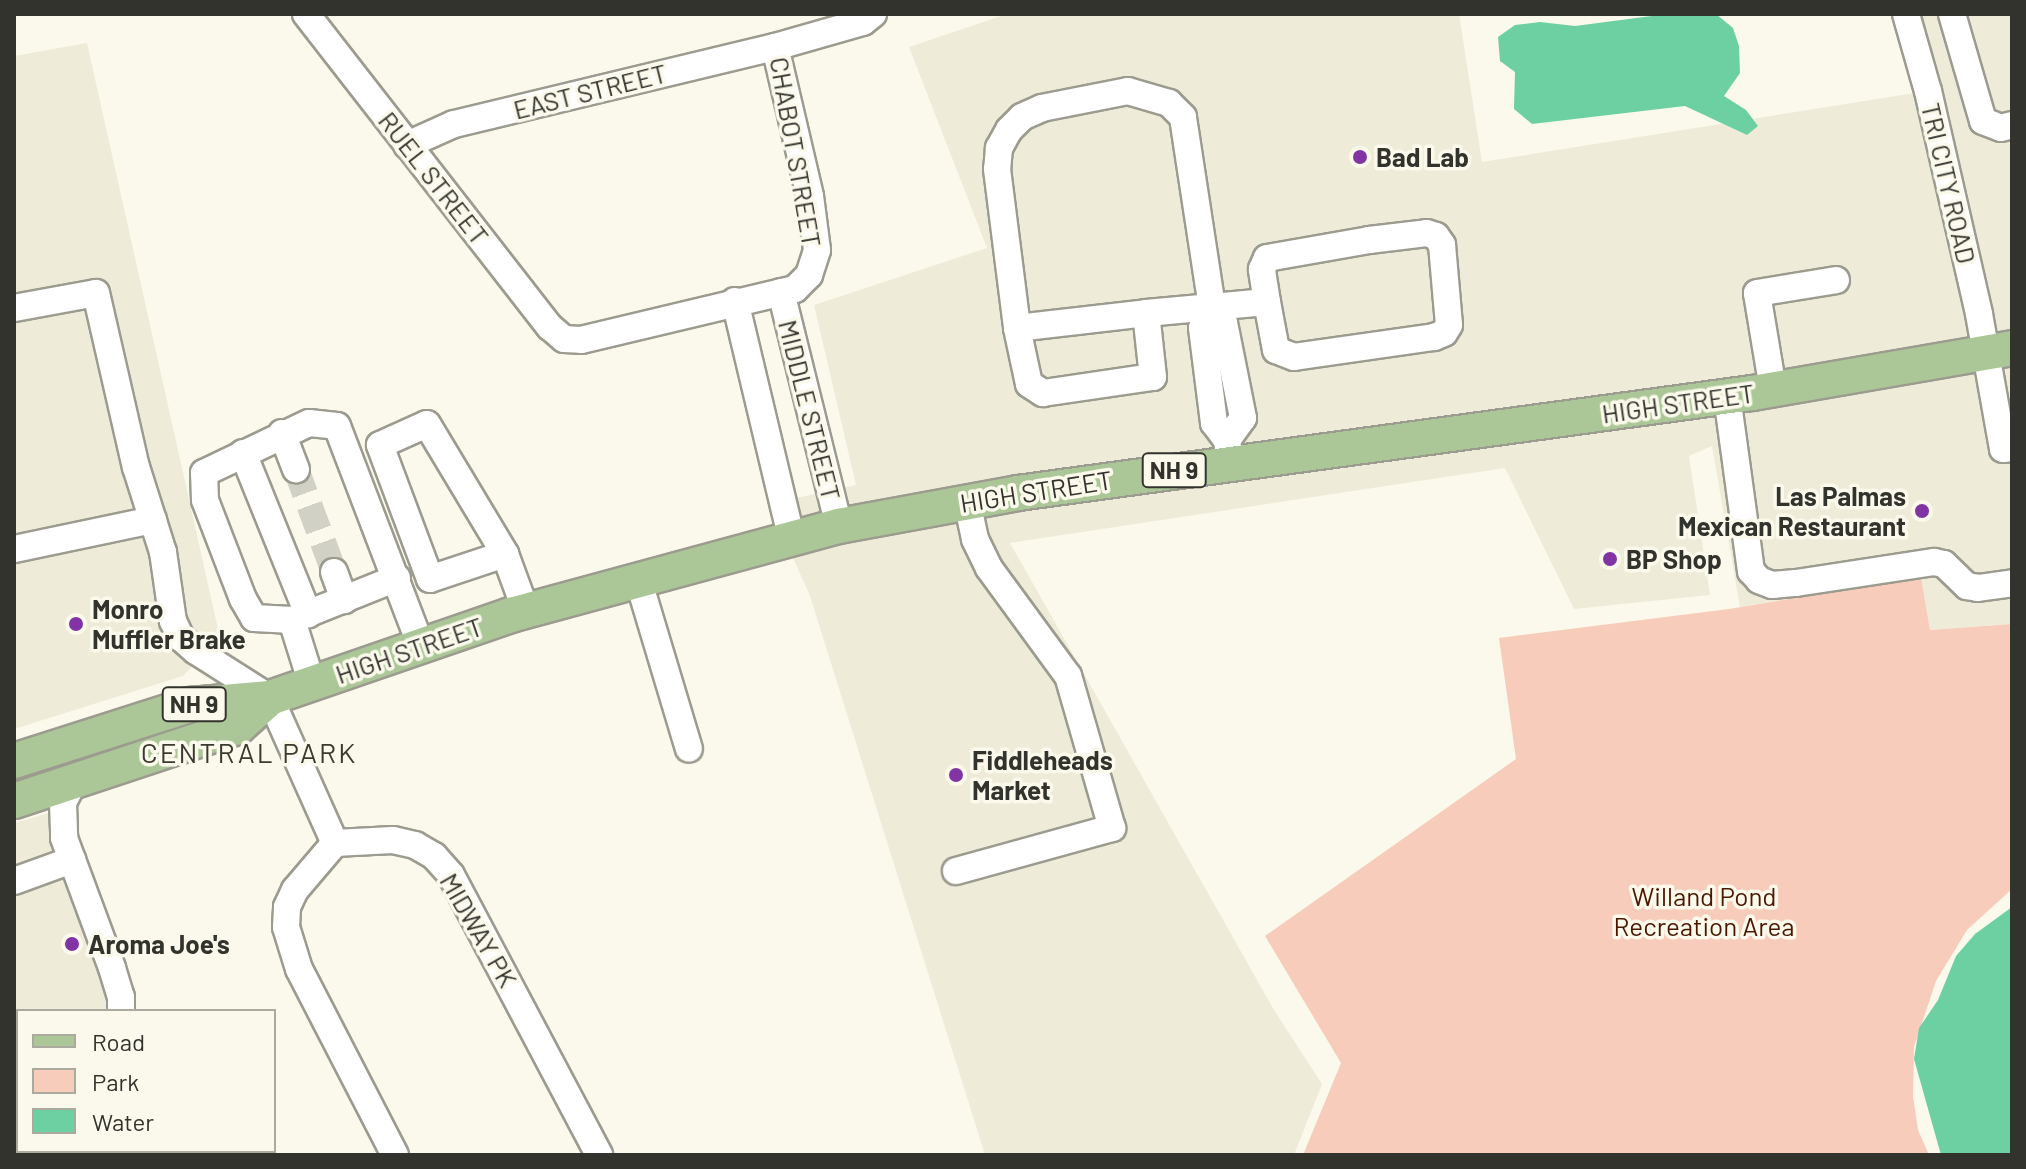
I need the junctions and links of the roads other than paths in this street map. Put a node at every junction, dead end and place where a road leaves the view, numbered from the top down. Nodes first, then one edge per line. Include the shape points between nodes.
1 (306, 14) edge
2 (873, 14) edge
3 (1906, 14) edge
4 (1952, 14) edge
5 (775, 47) junction
6 (2012, 125) edge
7 (407, 145) junction
8 (1836, 280) dead end
9 (781, 292) junction
10 (735, 301) junction
11 (1267, 302) junction
12 (1212, 307) junction
13 (14, 308) edge
14 (1146, 313) junction
15 (1017, 328) junction
16 (564, 339) joint
17 (1999, 351) edge
18 (1773, 389) junction
19 (1727, 396) junction
20 (282, 433) junction
21 (2012, 448) edge
22 (1228, 451) junction
23 (243, 453) junction
24 (296, 469) tunnel mouth
25 (967, 501) junction
26 (153, 520) junction
27 (839, 526) junction
28 (791, 536) junction
29 (14, 549) edge
30 (505, 554) junction
31 (334, 572) tunnel mouth
32 (397, 578) junction
33 (638, 579) junction
34 (2012, 583) edge
35 (344, 600) junction
36 (526, 611) junction
37 (300, 617) junction
38 (421, 646) junction
39 (312, 684) junction
40 (270, 698) junction
41 (689, 749) dead end
42 (14, 761) edge
43 (74, 781) junction
44 (14, 801) edge
45 (335, 843) junction
46 (72, 860) junction
47 (956, 871) dead end
48 (14, 881) edge
49 (121, 1009) edge
50 (395, 1155) edge
51 (599, 1155) edge

1 - 7 street, RUEL STREET
2 - 5 street, CHABOT STREET via 863,22
3 - 17 street, TRI CITY ROAD
4 - 6 street via 1983,121 2001,128
5 - 7 street, EAST STREET via 454,124
5 - 9 street, CHABOT STREET via 810,196 817,250 809,275 795,289
7 - 16 street, RUEL STREET
8 - 18 street via 1757,293
9 - 10 street, MIDDLE STREET
9 - 27 street, MIDDLE STREET
10 - 16 street, MIDDLE STREET via 581,340
10 - 28 street, MIDDLE STREET
11 - 11 street via 1262,269 1267,258 1427,233 1442,245 1449,325 1434,337 1294,357 1276,350
11 - 12 street
12 - 14 street
12 - 15 street via 1183,117 1169,103 1128,91 1032,113 1009,130 999,148 997,169
12 - 22 street via 1202,328 1214,423
13 - 26 street via 96,293
14 - 15 street
14 - 15 street via 1153,377 1043,393 1029,384 1024,372
17 - 18 main road, HIGH STREET / NH 9
17 - 21 street, TRI CITY ROAD via 2003,449
18 - 19 main road, HIGH STREET / NH 9
19 - 22 main road, HIGH STREET / NH 9
19 - 34 street via 1751,571 1759,580 1796,583 1934,562 1944,564 1967,586
20 - 23 street
20 - 24 street
20 - 32 street via 309,423 337,426
22 - 25 main road, HIGH STREET / NH 9
23 - 37 street
23 - 37 street via 204,473 205,500 254,618
25 - 27 main road, HIGH STREET / NH 9
25 - 47 street via 975,539 989,568 1068,676 1112,828
26 - 29 street
26 - 40 street via 181,638
27 - 28 main road, HIGH STREET / NH 9
28 - 33 main road, HIGH STREET / NH 9
30 - 30 street via 427,424 380,445 430,579
30 - 36 street
31 - 35 street
32 - 35 street
32 - 38 street
33 - 36 main road, HIGH STREET / NH 9
33 - 41 street
35 - 37 street
36 - 38 main road, HIGH STREET / NH 9
37 - 39 street
38 - 39 main road, HIGH STREET / NH 9
39 - 40 main road, HIGH STREET / NH 9
40 - 42 main road, HIGH STREET / NH 9 via 190,705
40 - 43 main road, HIGH STREET / NH 9 via 238,727
40 - 45 street
43 - 44 main road, HIGH STREET / NH 9
43 - 46 street via 63,803 62,823
45 - 50 street via 295,890 286,927 299,969
45 - 51 street, MIDWAY PK via 393,840 415,845 451,875
46 - 48 street
46 - 49 street via 112,968

